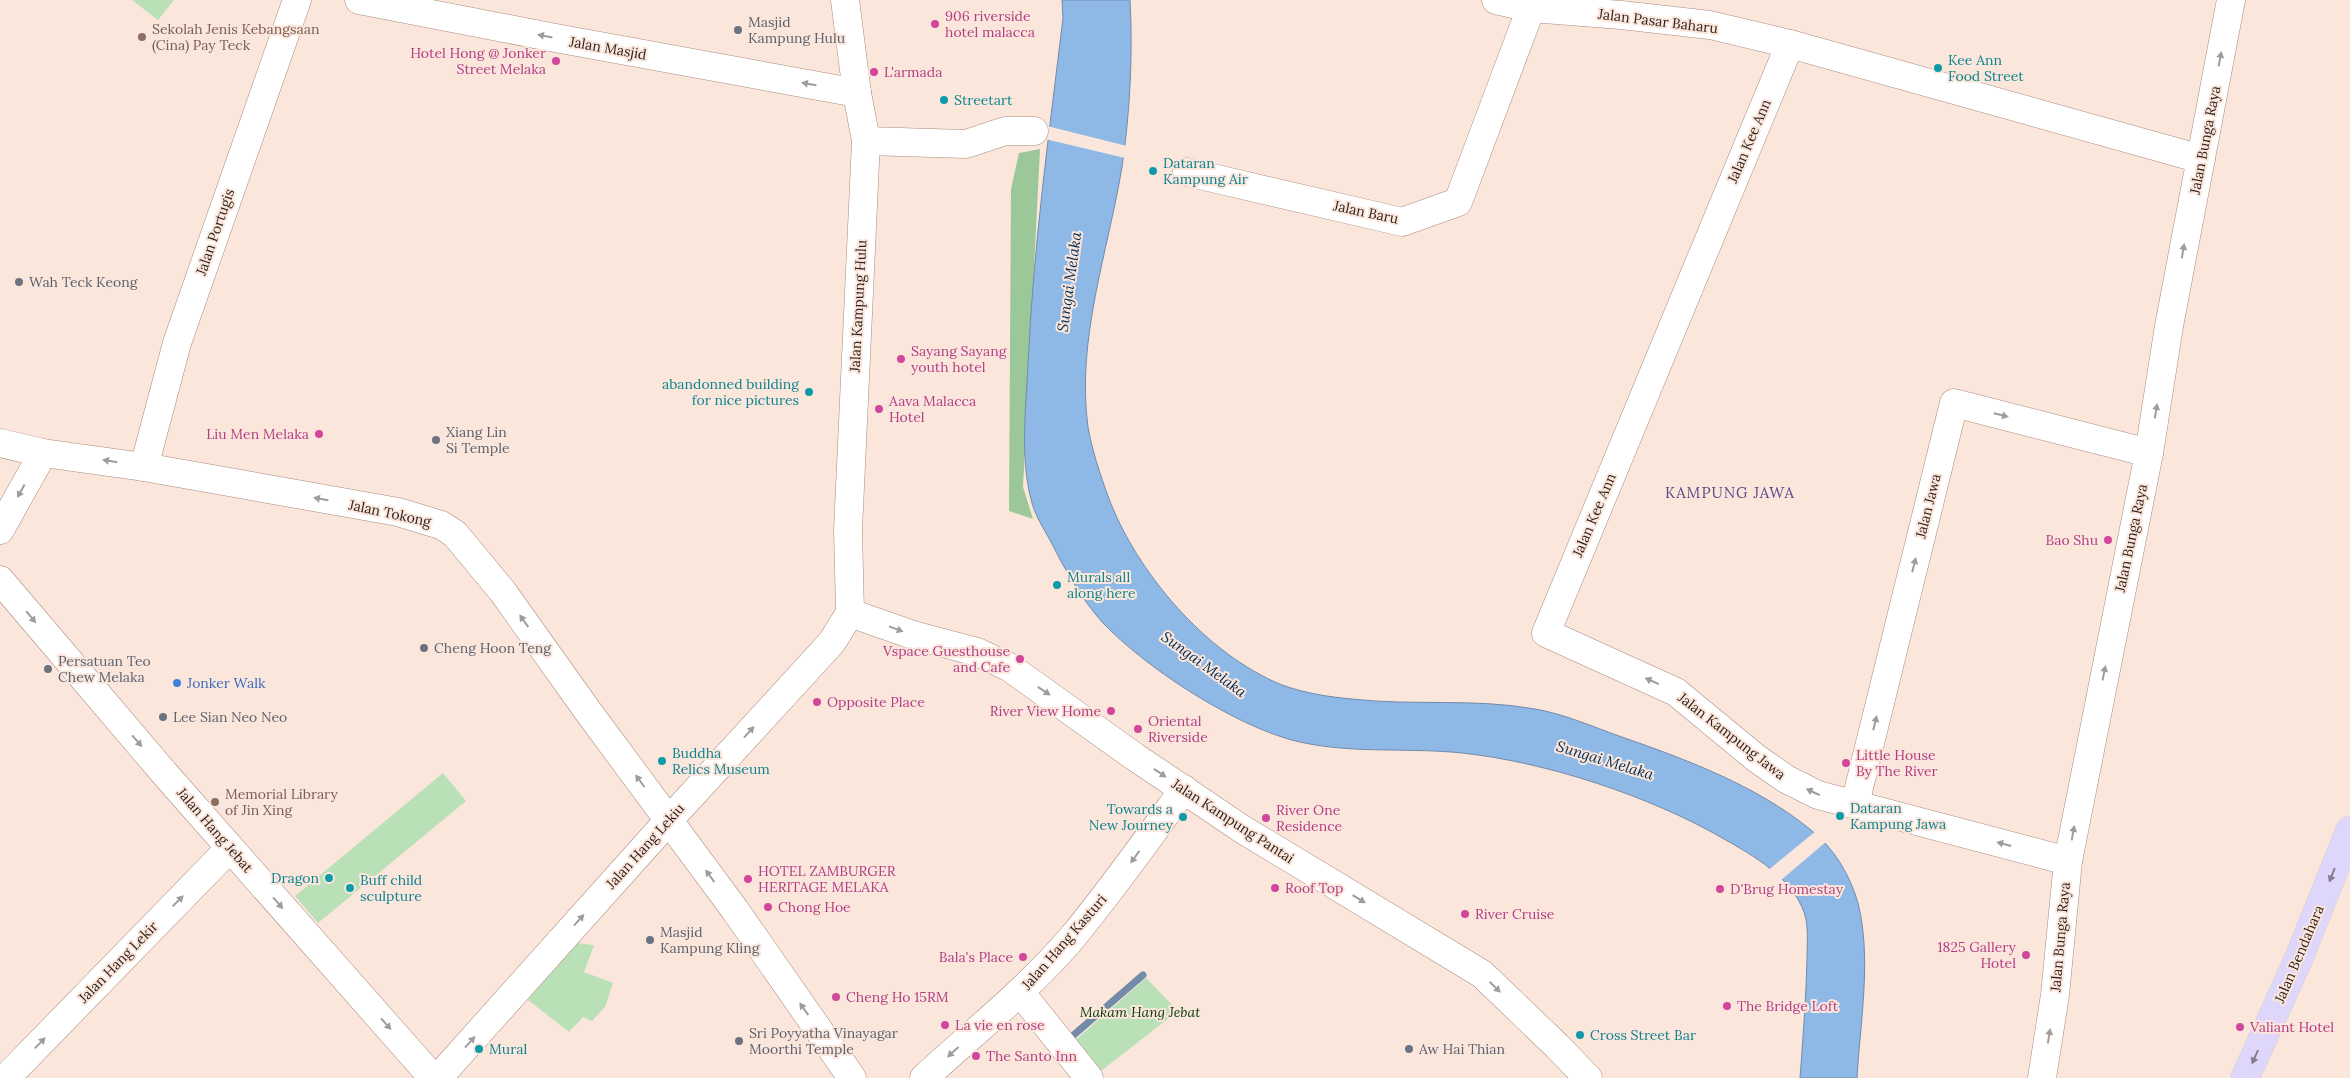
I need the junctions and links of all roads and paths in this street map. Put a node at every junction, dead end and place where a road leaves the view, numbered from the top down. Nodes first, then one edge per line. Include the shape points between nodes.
1 (297, 0) edge
2 (359, 0) edge
3 (845, 0) edge
4 (1496, 0) edge
5 (2231, 0) edge
6 (1531, 8) junction
7 (1790, 44) junction
8 (857, 93) junction
9 (1034, 131) dead end
10 (866, 141) junction
11 (2201, 159) junction
12 (1187, 172) dead end
13 (0, 443) edge
14 (43, 452) junction
15 (2149, 453) junction
16 (144, 467) junction
17 (0, 530) edge
18 (0, 580) edge
19 (850, 613) junction
20 (1546, 633) joint
21 (1184, 789) junction
22 (1855, 804) junction
23 (669, 820) junction
24 (2350, 830) edge
25 (230, 848) junction
26 (2068, 861) junction
27 (1020, 992) junction
28 (6, 1078) edge
29 (433, 1078) edge
30 (438, 1078) edge
31 (852, 1078) edge
32 (924, 1078) edge
33 (1089, 1078) edge
34 (1588, 1078) edge
35 (2042, 1078) edge
36 (2245, 1078) edge

1 - 16 street, Jalan Portugis via 177,343
8 -> 2 street, Jalan Masjid
3 - 8 street, Jalan Kampung Hulu
4 - 6 street, Jalan Pasar Baharu
11 -> 5 street, Jalan Bunga Raya
6 - 7 street, Jalan Pasar Baharu via 1710,25
6 - 12 street, Jalan Baru via 1458,202 1402,222
7 - 11 street
7 - 20 street, Jalan Kee Ann
8 - 10 street, Jalan Kampung Hulu
9 - 10 street via 1005,131 966,144
10 - 19 street, Jalan Kampung Hulu via 848,530
15 -> 11 street, Jalan Bunga Raya
13 - 14 street, Jalan Tokong
16 -> 14 street, Jalan Tokong
14 -> 17 street
22 -> 15 street, Jalan Jawa via 1954,403
26 -> 15 street, Jalan Bunga Raya
23 -> 16 street, Jalan Tokong via 503,592 455,534 441,525 398,512
18 -> 25 street, Jalan Hang Jebat
19 -> 21 street, Jalan Kampung Pantai via 912,635 977,652 1009,667
23 -> 19 street, Jalan Hang Lekiu via 832,642
22 -> 20 street, Jalan Kampung Jawa via 1818,795 1786,779 1676,692
21 -> 27 street, Jalan Hang Kasturi via 1070,940
21 -> 34 street, Jalan Kampung Pantai via 1242,829 1482,974
26 -> 22 street, Jalan Kampung Jawa
30 -> 23 street, Jalan Hang Lekiu
31 -> 23 street, Jalan Tokong
24 -> 36 main road, Jalan Bendahara via 2298,960
28 -> 25 street, Jalan Hang Lekir
25 -> 29 street, Jalan Hang Jebat
35 -> 26 street, Jalan Bunga Raya via 2055,994
27 -> 32 street, Jalan Hang Kasturi
27 - 33 street

